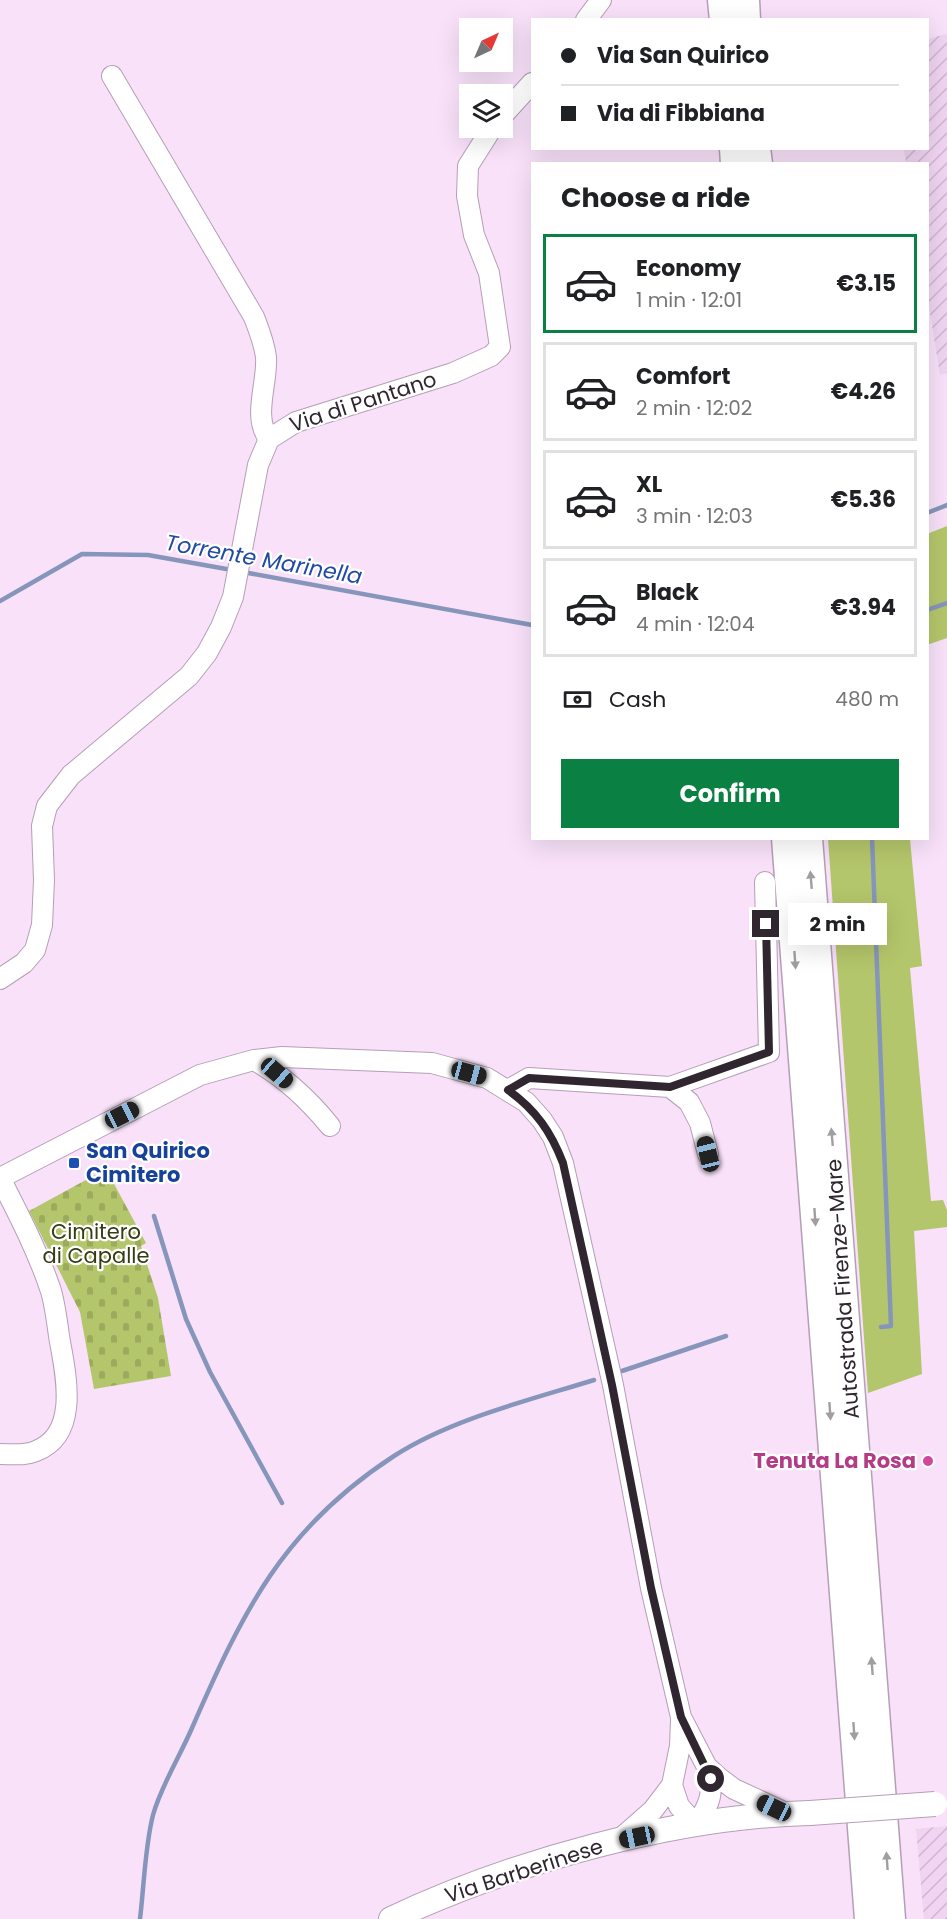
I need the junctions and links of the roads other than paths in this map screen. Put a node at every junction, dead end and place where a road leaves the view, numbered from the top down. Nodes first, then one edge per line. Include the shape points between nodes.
1 (601, 0) edge
2 (722, 0) edge
3 (745, 0) edge
4 (588, 18) edge
5 (724, 18) edge
6 (746, 18) edge
7 (112, 76) dead end
8 (531, 83) edge
9 (513, 104) edge
10 (486, 138) edge
11 (269, 439) junction
12 (786, 840) edge
13 (808, 840) edge
14 (765, 882) dead end
15 (0, 979) edge
16 (254, 1060) junction
17 (670, 1087) junction
18 (508, 1090) junction
19 (330, 1126) dead end
20 (708, 1154) dead end
21 (0, 1178) edge
22 (0, 1454) edge
23 (681, 1717) junction
24 (707, 1767) junction
25 (672, 1785) junction
26 (941, 1804) edge
27 (798, 1813) junction
28 (696, 1825) junction
29 (617, 1842) junction
30 (391, 1919) edge
31 (869, 1919) edge
32 (891, 1919) edge

1 - 4 street
2 - 5 highway
3 - 6 highway
7 - 11 street via 254,317 266,354 261,415
8 - 9 street
10 - 11 street, Via di Pantano via 468,166 467,196 474,235 489,273 500,338 496,353 453,373 296,422
11 - 15 street, Via di Pantano via 258,465 233,597 207,653 189,676 71,775 47,806 42,826 42,925 34,950 24,963
12 -> 31 highway, Autostrada Firenze-Mare
32 -> 13 highway, Autostrada Firenze-Mare
14 - 17 street via 769,1052
16 - 18 street via 282,1057 432,1063 487,1078
16 - 19 street via 277,1073 312,1103
16 - 21 street via 200,1075
17 - 18 street via 529,1078
17 - 20 street via 689,1102 700,1123
18 - 23 street via 542,1120 563,1163
21 - 22 street via 52,1294 68,1404 63,1425 38,1451
23 - 24 street
23 - 25 street
24 - 27 street via 734,1789
24 - 28 street via 711,1799
25 - 28 street via 679,1806
25 - 29 street via 648,1815
26 - 27 main road, Via Barberinese, bridge
27 - 28 main road, Via Barberinese
28 - 29 main road, Via Barberinese
29 - 30 main road, Via Barberinese via 491,1879

